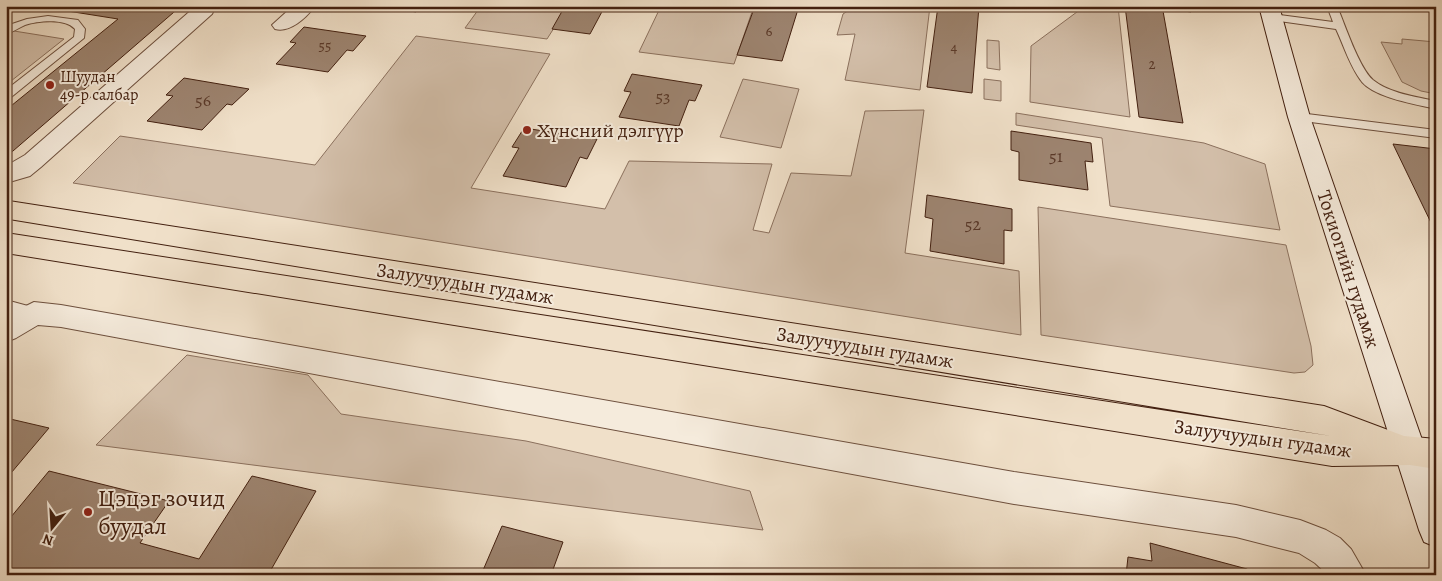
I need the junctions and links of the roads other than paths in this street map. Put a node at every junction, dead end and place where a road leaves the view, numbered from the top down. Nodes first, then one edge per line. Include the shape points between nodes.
1 (206, 6) edge
2 (305, 6) edge
3 (1332, 6) edge
4 (1270, 12) edge
5 (282, 25) dead end
6 (1340, 26) junction
7 (6, 30) edge
8 (6, 96) edge
9 (1436, 105) edge
10 (1299, 117) junction
11 (1436, 134) edge
12 (6, 174) edge
13 (9, 210) dead end
14 (6, 243) edge
15 (16, 316) edge
16 (1423, 452) edge
17 (1436, 530) edge
18 (1348, 575) edge

1 - 12 street via 33,161
2 - 5 street
3 - 6 lane
4 - 6 lane
4 - 10 street, Токиогийн гудамж
6 - 9 lane via 1367,81 1390,93
7 - 8 lane via 29,21 46,19 74,22 80,29 79,38
10 - 11 lane
10 - 16 street, Токиогийн гудамж
13 - 16 main road, Залуучуудын гудамж via 1324,420
14 - 16 main road, Залуучуудын гудамж via 1332,451
15 - 18 street via 61,316 1014,488 1236,521 1318,542 1344,566
16 - 17 street, Токиогийн гудамж

